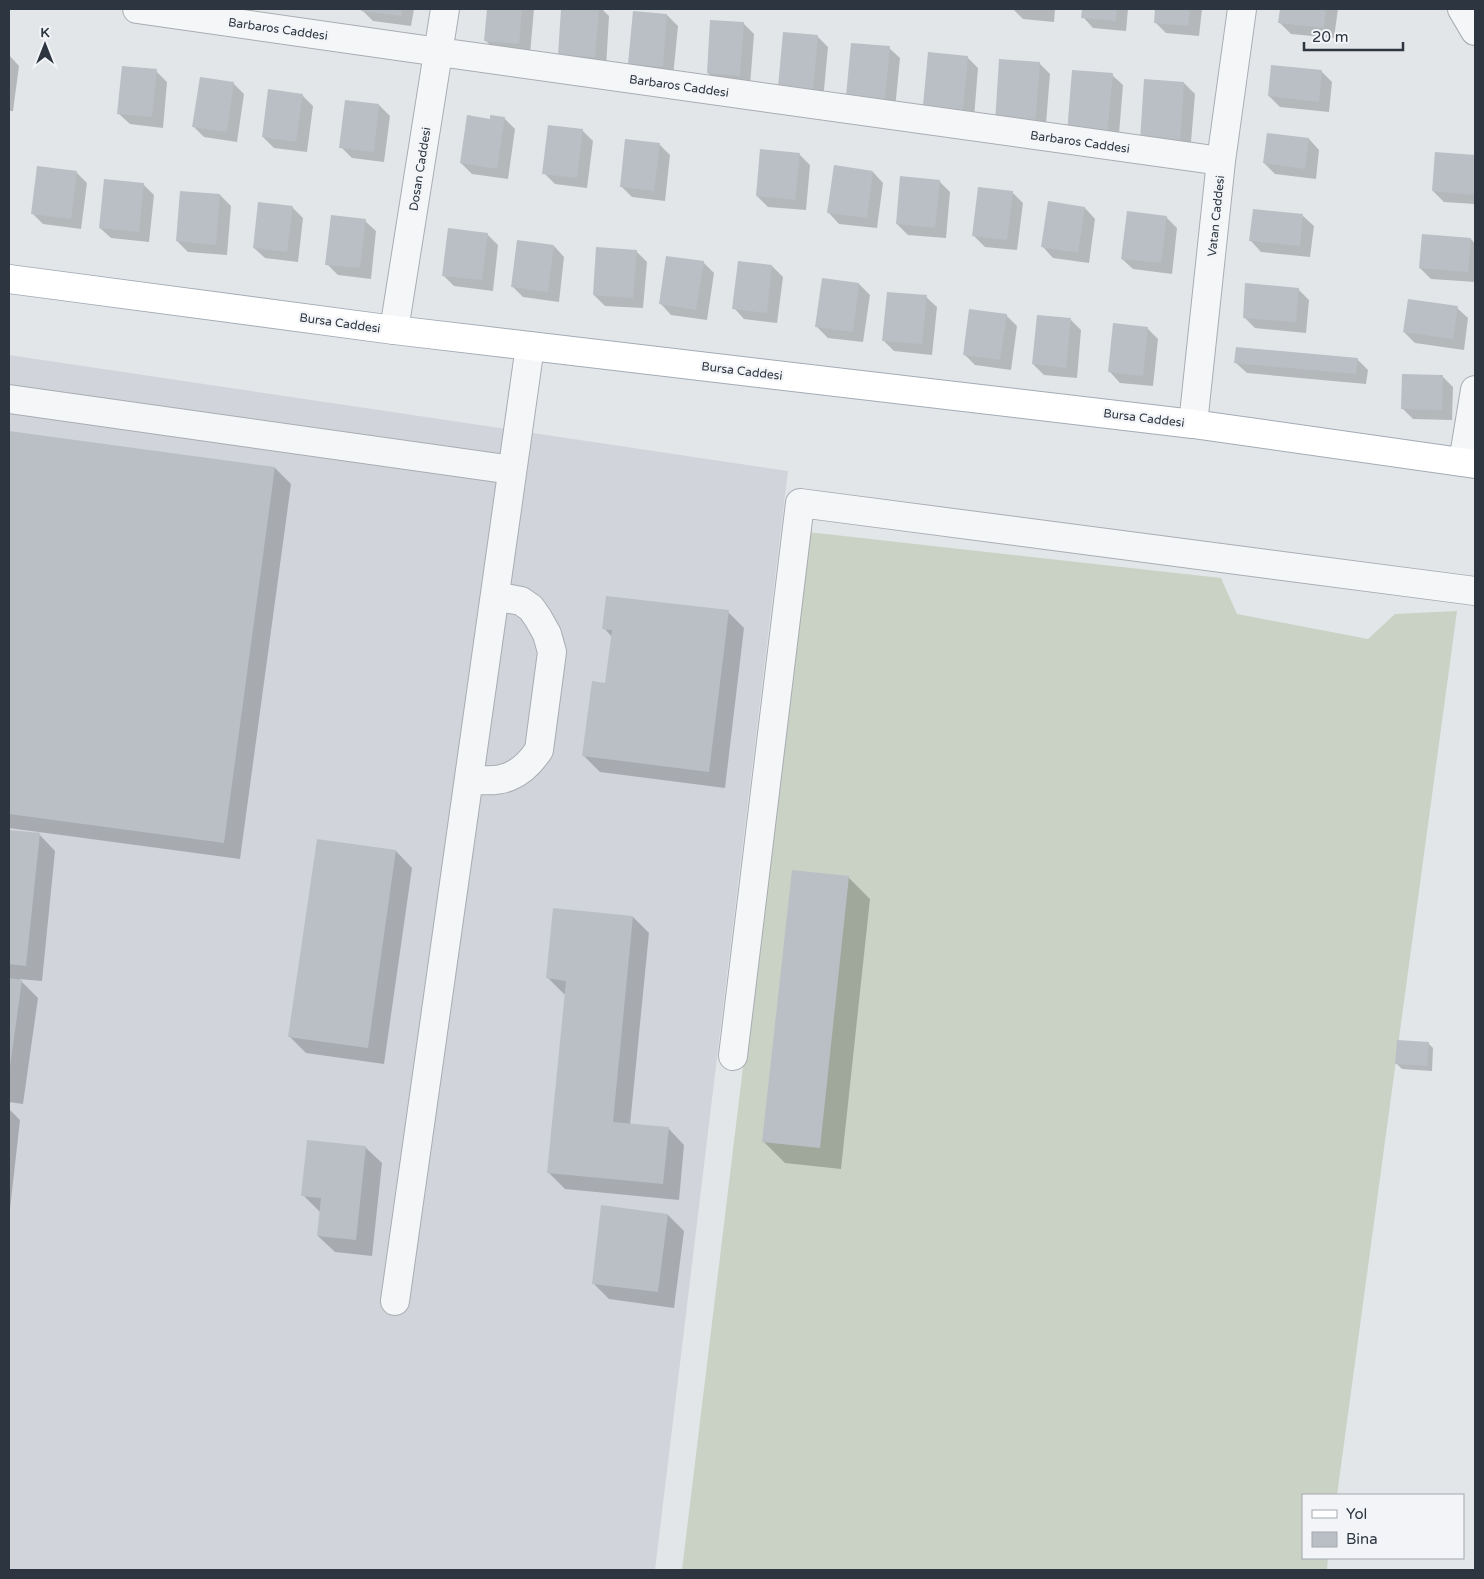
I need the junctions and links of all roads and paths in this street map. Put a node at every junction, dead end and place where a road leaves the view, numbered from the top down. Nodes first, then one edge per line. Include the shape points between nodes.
1 (137, 9) edge
2 (445, 9) edge
3 (1242, 9) edge
4 (1462, 9) edge
5 (1475, 30) edge
6 (439, 52) junction
7 (1221, 162) junction
8 (9, 279) edge
9 (394, 330) junction
10 (530, 346) junction
11 (1475, 390) edge
12 (9, 399) edge
13 (1193, 424) junction
14 (1469, 463) edge
15 (512, 470) junction
16 (1475, 591) edge
17 (495, 596) junction
18 (469, 778) junction
19 (733, 1056) dead end
20 (395, 1301) dead end

1 - 6 street, Barbaros Caddesi
2 - 6 street, Dosan Caddesi
3 - 7 street, Vatan Caddesi
4 - 5 street
6 - 7 street, Barbaros Caddesi
6 - 9 street, Dosan Caddesi
7 - 13 street, Vatan Caddesi
8 - 9 main road, Bursa Caddesi
9 - 10 main road, Bursa Caddesi
10 - 13 main road, Bursa Caddesi
10 - 15 street
11 - 14 street
12 - 15 street
13 - 14 main road, Bursa Caddesi
15 - 17 street
16 - 19 street via 800,503
17 - 18 street
17 - 18 street via 521,600 531,608 547,634 552,652 539,750 531,762 508,778 495,781
18 - 20 street

